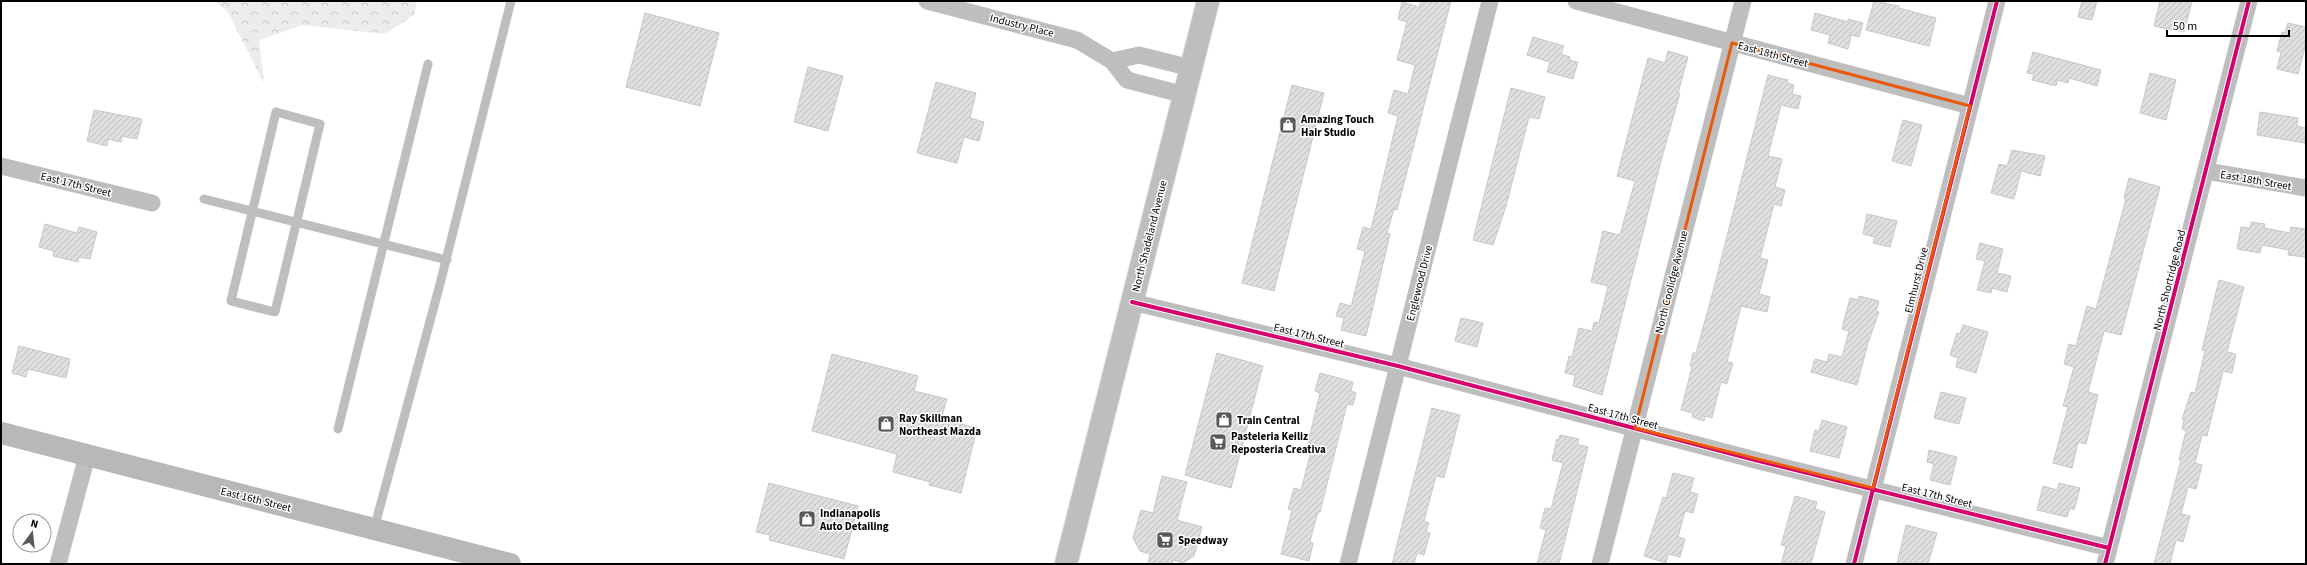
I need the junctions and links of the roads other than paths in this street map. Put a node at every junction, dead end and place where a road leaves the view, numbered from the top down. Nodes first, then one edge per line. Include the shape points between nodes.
1 (511, 1) edge
2 (927, 1) edge
3 (1208, 1) edge
4 (1490, 1) edge
5 (1576, 1) edge
6 (1743, 1) edge
7 (1997, 1) edge
8 (2249, 1) edge
9 (1732, 43) junction
10 (1112, 61) junction
11 (428, 64) dead end
12 (1191, 68) junction
13 (1185, 95) junction
14 (1970, 106) junction
15 (1, 166) edge
16 (2206, 171) junction
17 (2306, 188) edge
18 (204, 199) dead end
19 (152, 203) dead end
20 (252, 212) junction
21 (297, 223) junction
22 (383, 245) junction
23 (446, 260) junction
24 (1132, 302) junction
25 (1398, 366) junction
26 (1634, 428) junction
27 (338, 429) dead end
28 (1, 433) edge
29 (86, 456) junction
30 (1873, 488) junction
31 (374, 529) junction
32 (2107, 556) edge
33 (1069, 562) edge
34 (58, 564) edge
35 (510, 564) edge
36 (1348, 564) edge
37 (1600, 564) edge
38 (1854, 564) edge

1 - 23 lane
2 - 10 street, Industry Place via 1078,40
3 - 12 main road, North Shadeland Avenue
4 - 25 street, Englewood Drive
5 - 9 street, East 18th Street
6 - 9 street, North Coolidge Avenue
7 - 14 street, Elmhurst Drive
8 - 16 street, North Shortridge Road
9 - 14 street, East 18th Street
9 - 26 street, North Coolidge Avenue
10 - 12 street via 1139,56
10 - 13 street, Industry Place via 1127,80
11 - 22 lane
12 - 13 main road, North Shadeland Avenue
13 - 24 main road, North Shadeland Avenue
14 - 30 street, Elmhurst Drive
15 - 19 street, East 17th Street
16 - 17 street, East 18th Street
16 - 32 street, North Shortridge Road
18 - 20 lane
20 - 21 lane
20 - 21 lane via 231,301 246,305 275,312
20 - 21 lane via 276,112 320,124
21 - 22 lane
22 - 23 lane
22 - 27 lane
23 - 31 lane
24 - 25 street, East 17th Street
24 - 33 main road, North Shadeland Avenue
25 - 26 street, East 17th Street
25 - 36 street, Englewood Drive
26 - 30 street, East 17th Street
26 - 37 street, North Coolidge Avenue
28 - 29 street, East 16th Street
29 - 31 street, East 16th Street
29 - 34 street
30 - 32 street, East 17th Street
30 - 38 street, Elmhurst Drive
31 - 35 street, East 16th Street

